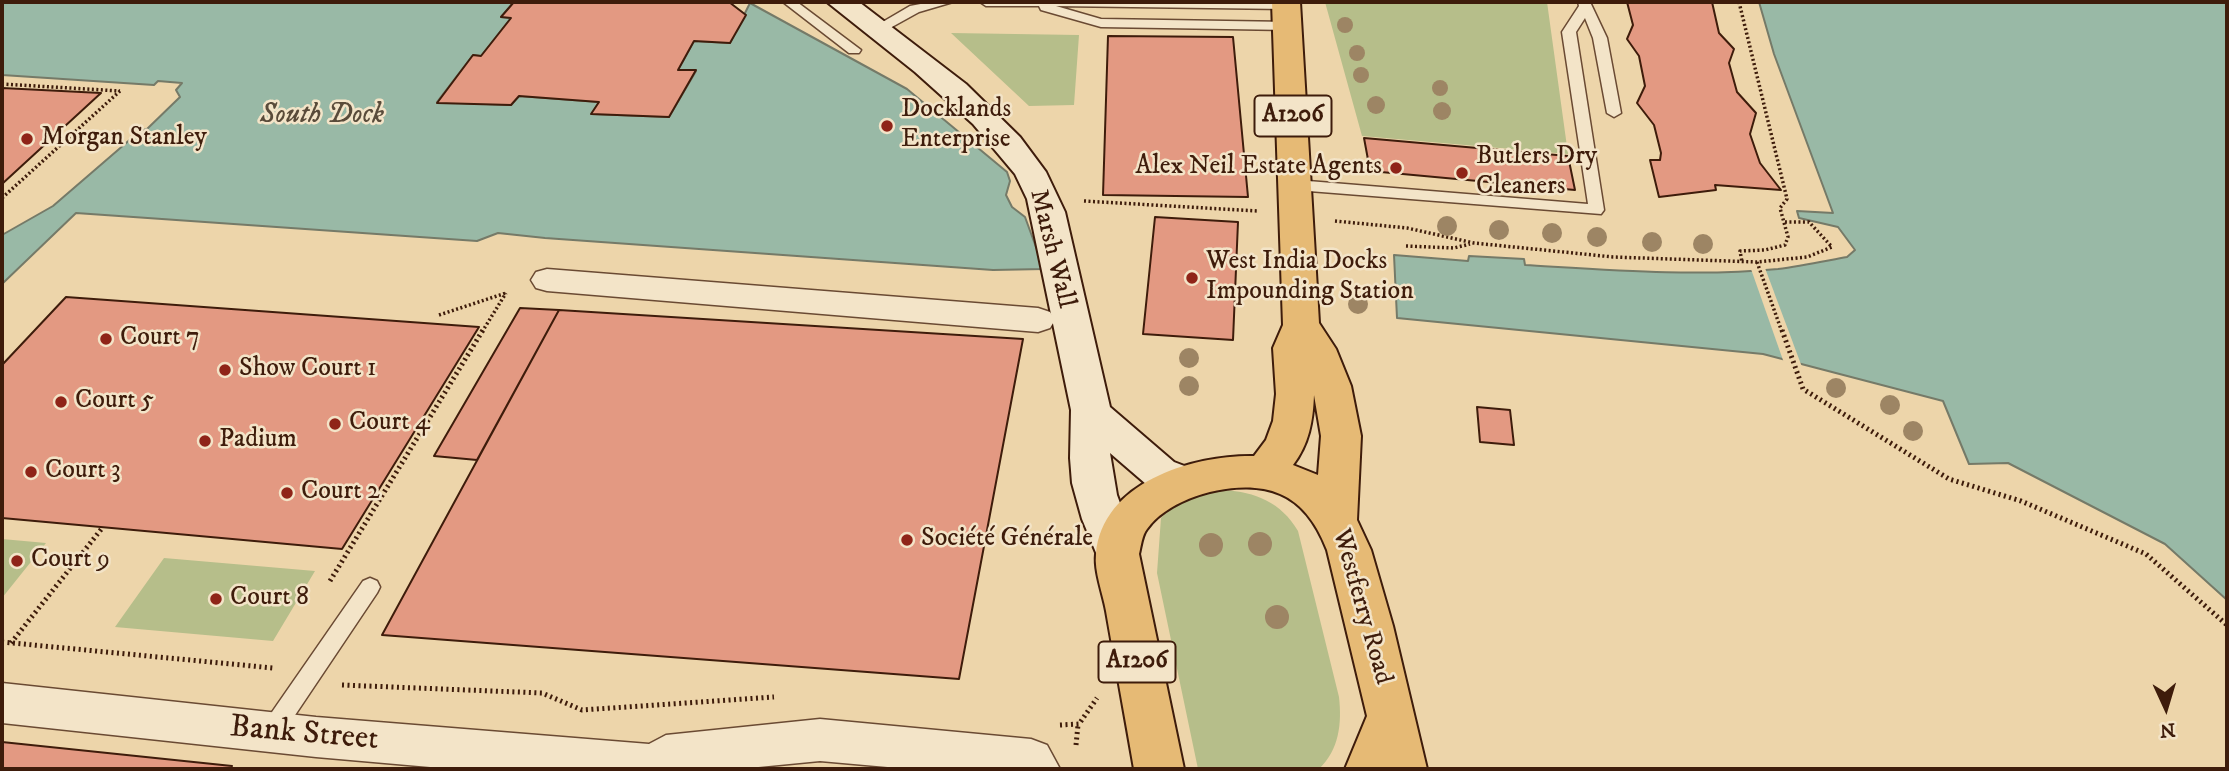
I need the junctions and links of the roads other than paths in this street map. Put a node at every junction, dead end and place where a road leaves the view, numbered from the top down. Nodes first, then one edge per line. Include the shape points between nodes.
1 (789, 2) edge
2 (841, 2) edge
3 (947, 2) edge
4 (986, 2) edge
5 (1032, 2) edge
6 (1584, 5) edge
7 (1287, 11) edge
8 (865, 40) junction
9 (1614, 113) dead end
10 (1297, 210) junction
11 (547, 279) road end
12 (1300, 315) junction
13 (1038, 320) dead end
14 (1091, 413) junction
15 (1263, 474) junction
16 (1180, 482) junction
17 (1336, 520) junction
18 (1117, 554) junction
19 (370, 587) dead end
20 (2, 703) edge
21 (1391, 715) junction
22 (271, 732) junction
23 (619, 766) edge
24 (696, 769) edge
25 (1038, 769) edge
26 (1159, 769) edge
27 (1369, 769) edge
28 (1403, 769) edge

1 - 8 lane
2 - 8 street, Marsh Wall
3 - 8 lane via 915,9
4 - 5 lane
5 - 7 lane
5 - 7 lane via 1101,23
6 - 9 lane via 1600,38
6 - 10 lane via 1569,32 1596,210
7 - 10 main road, A1206
8 - 14 street, Marsh Wall via 1000,132 1030,172 1044,199
10 - 12 main road, A1206
11 - 13 street
12 - 15 main road, A1206 via 1292,348 1293,421 1284,447
12 - 17 main road, Westferry Road via 1332,386 1341,436
14 - 16 street via 1160,473
14 - 18 street, Marsh Wall via 1089,460 1100,512
15 - 16 main road via 1225,474
15 - 17 main road via 1306,488
16 - 18 main road via 1157,494 1130,520
17 - 21 main road, Westferry Road via 1349,550
18 - 26 main road, A1206
19 - 22 lane
20 - 22 street, Bank Street
21 - 27 main road
21 - 28 main road, Westferry Road
22 - 23 street, Bank Street
23 - 24 street, Bank Street
23 - 25 street, Bank Street via 820,740 1031,760

